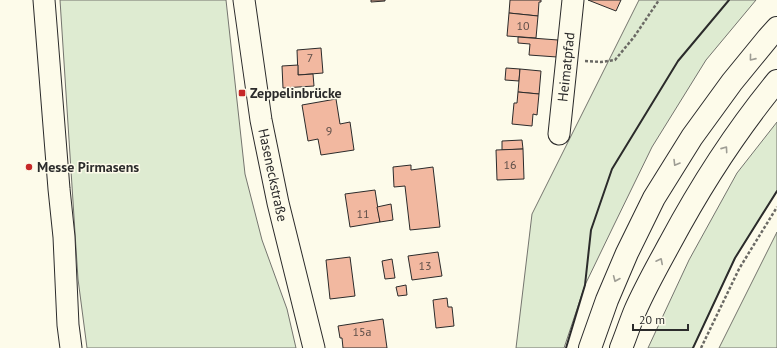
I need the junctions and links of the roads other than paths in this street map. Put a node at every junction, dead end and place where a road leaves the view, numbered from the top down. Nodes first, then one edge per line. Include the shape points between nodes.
1 (44, 0) edge
2 (244, 0) edge
3 (573, 0) edge
4 (777, 28) edge
5 (777, 81) edge
6 (559, 134) dead end
7 (71, 348) edge
8 (314, 348) edge
9 (590, 348) edge
10 (621, 348) edge

1 - 7 street
2 - 8 street, Haseneckstraße via 261,120 278,203
3 - 6 street, Heimatpfad
4 -> 9 highway via 732,82 692,137 654,198 627,253
10 -> 5 highway via 636,310 689,206 724,152

